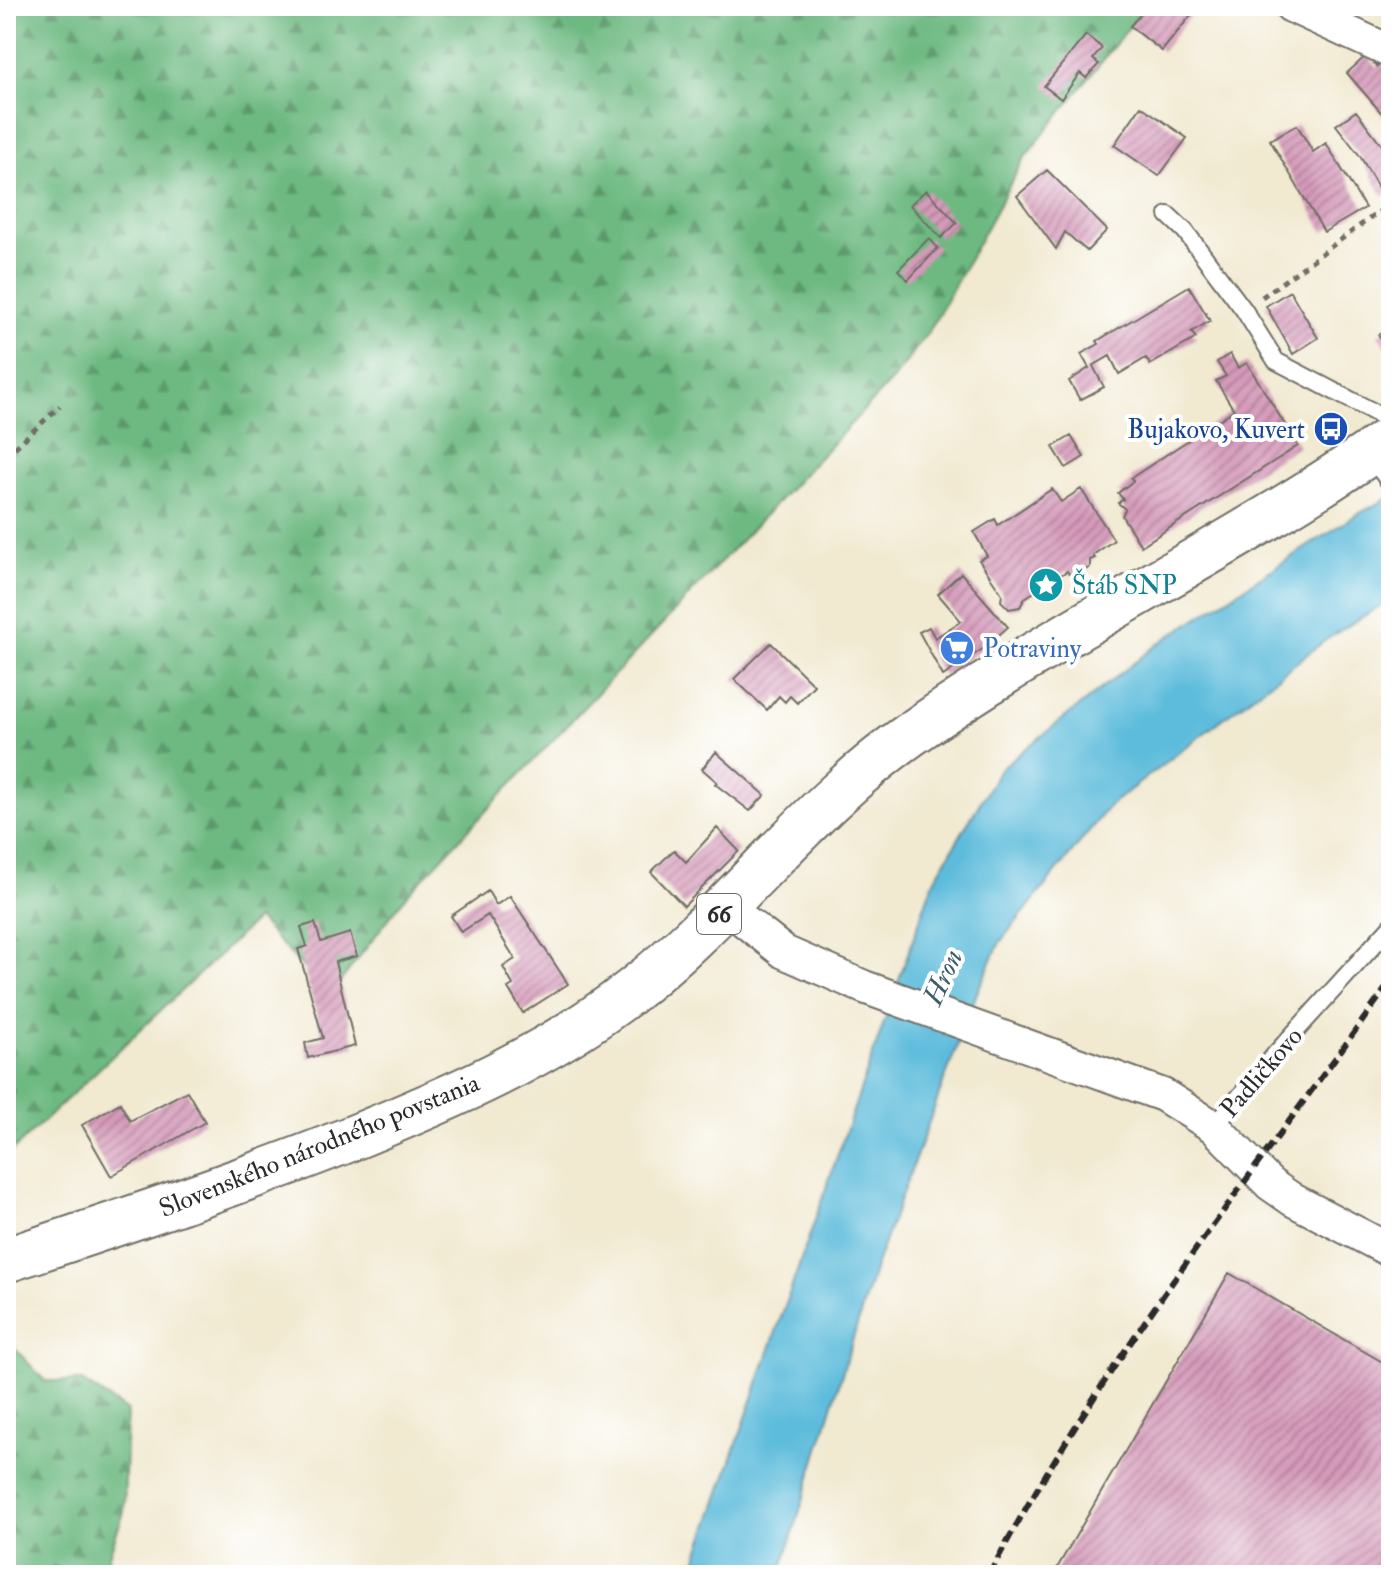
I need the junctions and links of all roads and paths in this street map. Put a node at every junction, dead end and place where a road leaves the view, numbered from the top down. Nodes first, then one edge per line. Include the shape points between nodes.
1 (1291, 6) edge
2 (1391, 52) edge
3 (1391, 203) edge
4 (1168, 215) dead end
5 (1244, 310) junction
6 (60, 406) dead end
7 (6, 456) edge
8 (1386, 456) edge
9 (727, 907) junction
10 (1391, 926) edge
11 (1214, 1127) junction
12 (1391, 1251) edge
13 (6, 1260) edge

1 - 2 street
3 - 5 path
4 - 5 lane
5 - 8 lane via 1276,361
6 - 7 path
8 - 9 main road, Slovenského národného povstania / 66 via 1017,666 908,736 804,826
9 - 11 street via 784,952 864,987 1163,1095
9 - 13 main road, Slovenského národného povstania / 66 via 631,991 517,1065 303,1158
10 - 11 lane, Padličkovo
11 - 12 street, Padličkovo via 1270,1184

